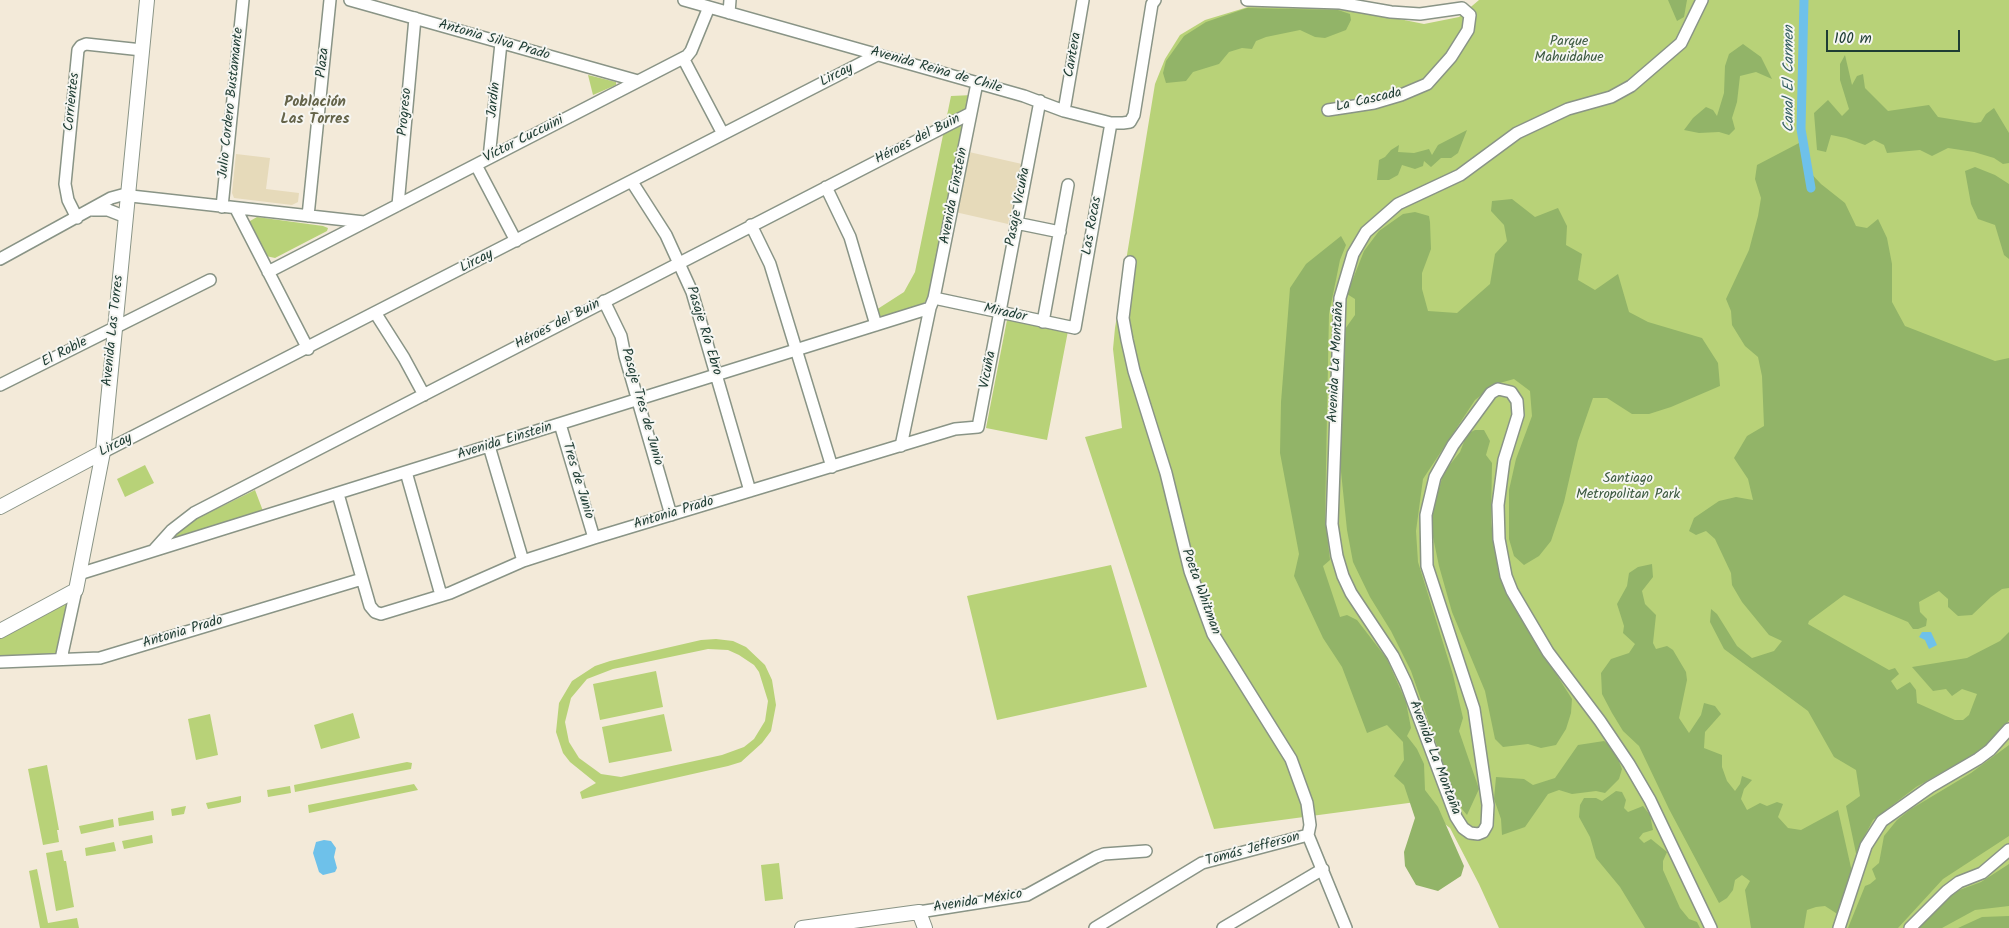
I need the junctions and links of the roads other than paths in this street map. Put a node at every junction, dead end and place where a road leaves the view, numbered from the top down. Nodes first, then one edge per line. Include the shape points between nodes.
1 (147, 0) edge
2 (243, 0) edge
3 (330, 0) edge
4 (350, 0) edge
5 (684, 0) edge
6 (730, 0) edge
7 (1083, 0) edge
8 (1154, 0) edge
9 (1247, 0) edge
10 (1702, 0) edge
11 (1340, 1) edge
12 (709, 7) junction
13 (729, 13) junction
14 (415, 18) junction
15 (501, 43) junction
16 (142, 50) junction
17 (877, 55) junction
18 (683, 58) junction
19 (638, 81) junction
20 (977, 83) junction
21 (1040, 101) junction
22 (1328, 110) dead end
23 (1064, 111) junction
24 (971, 113) junction
25 (1111, 123) junction
26 (723, 134) junction
27 (489, 158) junction
28 (476, 165) junction
29 (632, 182) junction
30 (1068, 185) dead end
31 (826, 187) junction
32 (128, 195) junction
33 (398, 205) junction
34 (222, 207) junction
35 (236, 209) junction
36 (93, 210) junction
37 (308, 216) junction
38 (126, 217) junction
39 (78, 218) junction
40 (364, 222) junction
41 (1016, 223) junction
42 (751, 226) junction
43 (1060, 232) junction
44 (516, 241) junction
45 (0, 260) edge
46 (1130, 262) dead end
47 (679, 263) junction
48 (268, 272) junction
49 (210, 280) dead end
50 (604, 301) junction
51 (932, 303) junction
52 (1000, 313) junction
53 (376, 314) junction
54 (1043, 322) junction
55 (876, 325) junction
56 (114, 328) junction
57 (1075, 328) joint
58 (308, 349) junction
59 (795, 350) junction
60 (716, 375) junction
61 (0, 385) edge
62 (424, 395) junction
63 (638, 400) junction
64 (560, 424) junction
65 (978, 427) joint
66 (489, 446) junction
67 (901, 446) junction
68 (103, 452) junction
69 (76, 467) junction
70 (832, 467) junction
71 (406, 472) junction
72 (98, 477) junction
73 (750, 491) junction
74 (338, 494) junction
75 (0, 507) edge
76 (671, 515) junction
77 (594, 538) junction
78 (154, 550) junction
79 (523, 561) junction
80 (79, 574) junction
81 (362, 579) junction
82 (76, 590) junction
83 (441, 595) junction
84 (0, 631) edge
85 (61, 659) junction
86 (0, 662) edge
87 (2009, 729) edge
88 (1308, 836) junction
89 (2009, 850) edge
90 (1146, 851) dead end
91 (1323, 869) junction
92 (920, 912) junction
93 (819, 927) edge
94 (802, 928) edge
95 (925, 928) edge
96 (1095, 928) edge
97 (1223, 928) edge
98 (1346, 928) edge
99 (1711, 928) edge
100 (1839, 928) edge
101 (1910, 928) edge

1 - 16 street, Avenida Las Torres
2 - 34 street, Julio Cordero Bustamante
3 - 37 street, Plaza
4 - 14 street, Antonia Silva Prado
5 - 12 street, Avenida Reina de Chile
6 - 13 street
7 - 23 street, Cantera
8 - 25 street, Avenida Reina de Chile via 1134,115 1130,122
9 - 11 street, La Cascada
10 - 99 street, Avenida La Montaña via 1680,43 1631,86 1611,97 1568,109 1517,133 1460,175 1398,204 1366,232 1353,254 1340,298 1332,524 1343,576 1406,683 1456,816 1470,833 1483,832 1487,825 1488,805 1474,709 1428,566 1426,514 1435,477 1453,445 1491,393 1498,389 1511,392 1517,401 1518,414 1504,460 1498,505 1499,539 1506,576 1548,652 1600,721 1650,800
11 - 22 street, La Cascada via 1392,12 1420,14 1462,8 1470,15 1468,30 1451,57 1427,84 1374,103
12 - 13 street, Avenida Reina de Chile
12 - 18 street via 691,52
13 - 17 street, Avenida Reina de Chile
14 - 15 street, Antonia Silva Prado
14 - 33 street, Progreso
15 - 19 street, Antonia Silva Prado
15 - 27 street, Jardín
16 - 32 street, Avenida Las Torres
16 - 39 street, Corrientes via 86,44 78,50 65,184 68,200
17 - 20 street, Avenida Reina de Chile
17 - 26 street, Lircay
18 - 19 street, Víctor Cuccuini
18 - 26 street
19 - 27 street, Víctor Cuccuini
20 - 21 street, Avenida Reina de Chile
20 - 24 street, Avenida Einstein
21 - 23 street, Avenida Reina de Chile
21 - 41 street, Pasaje Vicuña
23 - 25 street, Avenida Reina de Chile
24 - 31 street, Héroes del Buin
24 - 51 street, Avenida Einstein
25 - 57 street, Las Rocas
26 - 29 street, Lircay
27 - 28 street, Víctor Cuccuini
28 - 33 street, Víctor Cuccuini
28 - 44 street
29 - 44 street, Lircay
29 - 47 street, Pasaje Río Ebro via 659,223
30 - 43 street
31 - 42 street, Héroes del Buin
31 - 55 street via 850,237
32 - 34 street
32 - 36 street via 111,198
32 - 38 street, Avenida Las Torres
33 - 40 street, Víctor Cuccuini
34 - 35 street
35 - 37 street
35 - 48 street
36 - 38 street via 108,210
36 - 39 street
37 - 40 street
38 - 56 street, Avenida Las Torres
39 - 45 street
40 - 48 street, Víctor Cuccuini
41 - 43 street
41 - 52 street, Pasaje Vicuña
42 - 47 street, Héroes del Buin
42 - 59 street via 770,264
43 - 54 street
44 - 53 street, Lircay
46 - 88 street, Poeta Whitman via 1124,318 1127,340 1166,473 1190,571 1213,634 1291,759 1306,803 1310,825
47 - 50 street, Héroes del Buin
47 - 60 street, Pasaje Río Ebro via 694,298
48 - 58 street
49 - 56 street, El Roble
50 - 62 street, Héroes del Buin
50 - 63 street, Pasaje Tres de Junio via 621,336
51 - 52 street, Mirador
51 - 55 street, Avenida Einstein
51 - 67 street, Avenida Einstein
52 - 54 street, Mirador
52 - 65 street, Vicuña
53 - 58 street, Lircay
53 - 62 street
54 - 57 street, Mirador
55 - 59 street, Avenida Einstein
56 - 61 street, El Roble
56 - 68 street, Avenida Las Torres
58 - 68 street, Lircay
59 - 60 street, Avenida Einstein
59 - 70 street
60 - 63 street, Avenida Einstein
60 - 73 street, Pasaje Río Ebro
62 - 78 street, Héroes del Buin via 194,513
63 - 64 street, Avenida Einstein
63 - 76 street, Pasaje Tres de Junio
64 - 66 street, Avenida Einstein
64 - 77 street, Tres de Junio
65 - 67 street, Antonia Prado via 954,430
66 - 71 street, Avenida Einstein
66 - 79 street
67 - 70 street, Antonia Prado
68 - 69 street, Lircay
68 - 72 street, Avenida Las Torres
69 - 72 street, Lircay
69 - 75 street, Lircay
70 - 73 street, Antonia Prado
71 - 74 street, Avenida Einstein
71 - 83 street
72 - 80 street, Avenida Las Torres
73 - 76 street, Antonia Prado
74 - 78 street, Avenida Einstein
74 - 81 street
76 - 77 street, Antonia Prado
77 - 79 street, Antonia Prado
78 - 80 street, Avenida Einstein
79 - 83 street, Antonia Prado
80 - 82 street, Avenida Las Torres
81 - 83 street, Antonia Prado via 371,609 375,612 383,613
81 - 85 street, Antonia Prado via 100,658
82 - 84 street
82 - 85 street, Avenida Las Torres
85 - 86 street, Antonia Prado
87 - 100 street via 1978,759 1882,821 1866,846
88 - 91 street, Poeta Whitman
88 - 96 street, Tomás Jefferson via 1202,863
89 - 101 street via 1982,873 1960,882 1947,892
90 - 92 street, Avenida México via 1104,854 1027,895
91 - 97 street
91 - 98 street, Poeta Whitman
92 - 93 street, Avenida México
92 - 95 street
93 - 94 street, Avenida México

